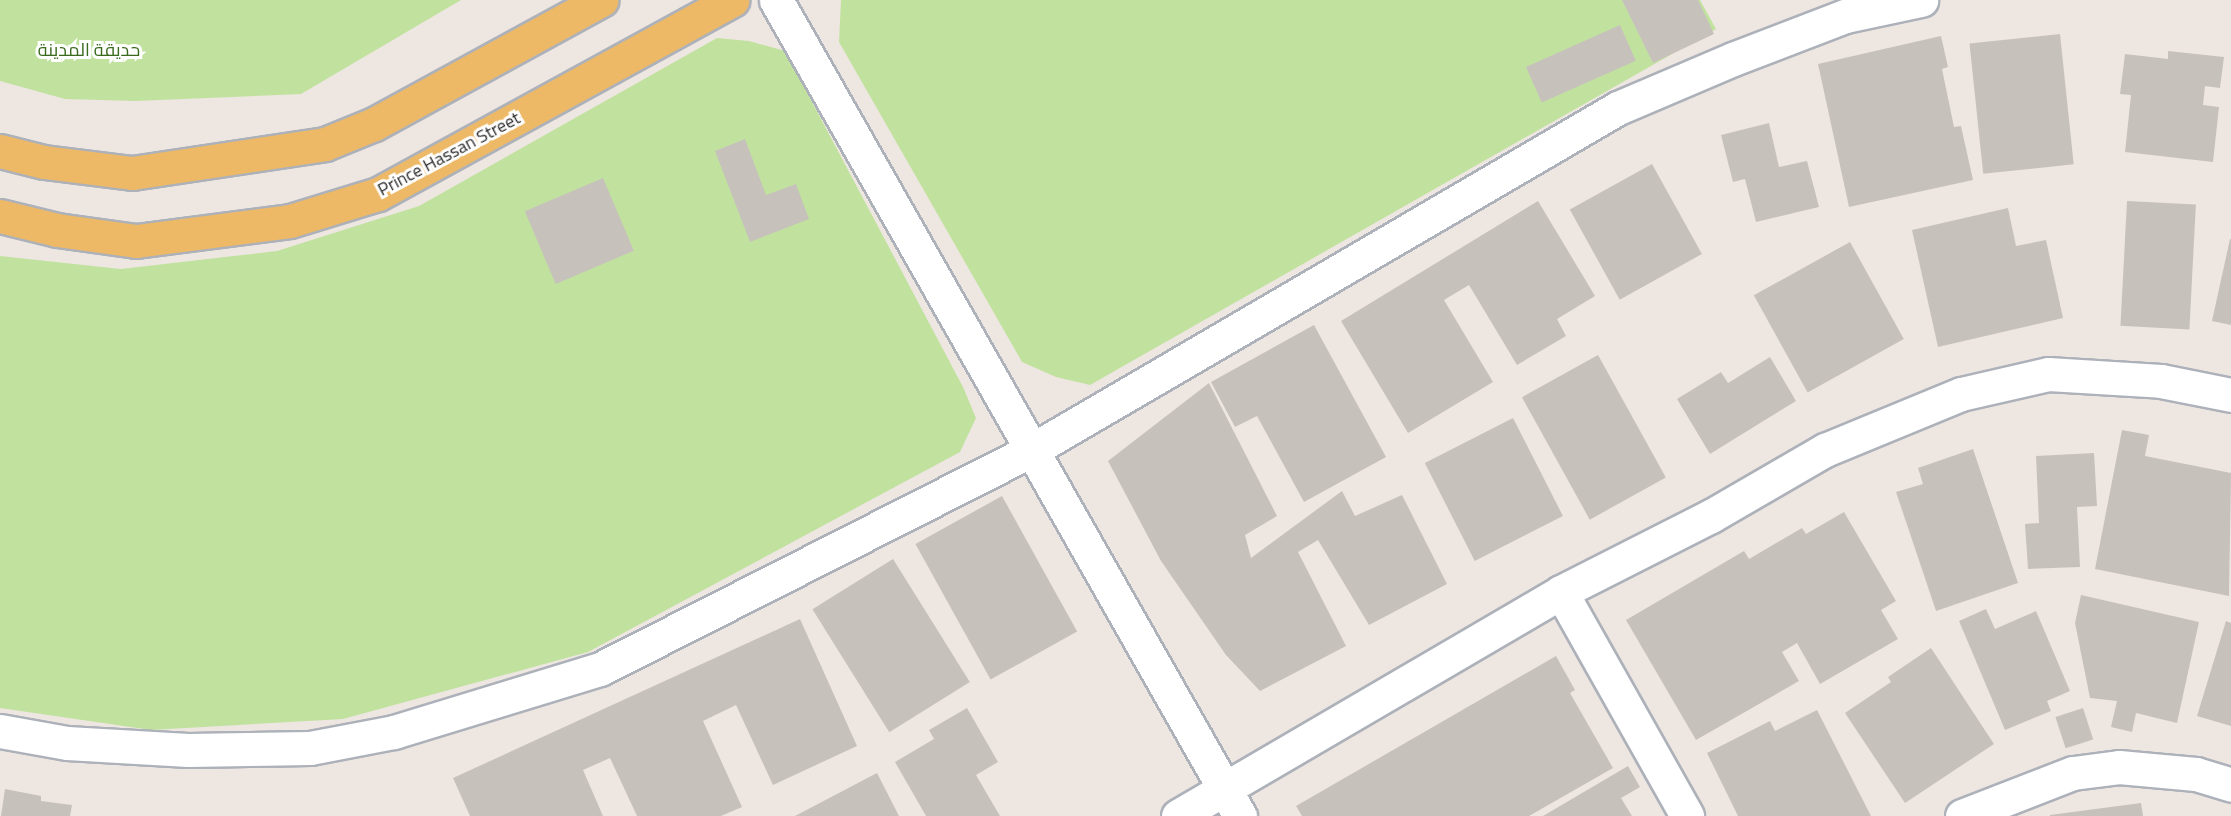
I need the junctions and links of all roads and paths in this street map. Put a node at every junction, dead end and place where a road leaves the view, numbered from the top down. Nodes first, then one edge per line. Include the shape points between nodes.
1 (601, 0) edge
2 (732, 0) edge
3 (776, 0) edge
4 (1921, 0) edge
5 (0, 151) edge
6 (0, 216) edge
7 (2231, 395) edge
8 (1032, 450) junction
9 (1561, 592) junction
10 (0, 731) edge
11 (2231, 785) edge
12 (1232, 802) edge
13 (1178, 816) edge
14 (1687, 816) edge
15 (1962, 816) edge

1 - 5 main road via 374,124 325,144 132,173 44,162
2 - 6 main road, Prince Hassan Street via 378,194 290,221 136,241 57,230
3 - 8 street
4 - 8 street via 1845,16 1733,58 1618,108
7 - 9 street via 2161,381 2048,374 1961,394 1825,450 1711,516
8 - 10 street via 600,669 394,732 310,748 188,750 67,743
8 - 12 street
9 - 12 street
9 - 14 street
11 - 15 street via 2196,774 2119,767 2073,773
12 - 13 street

